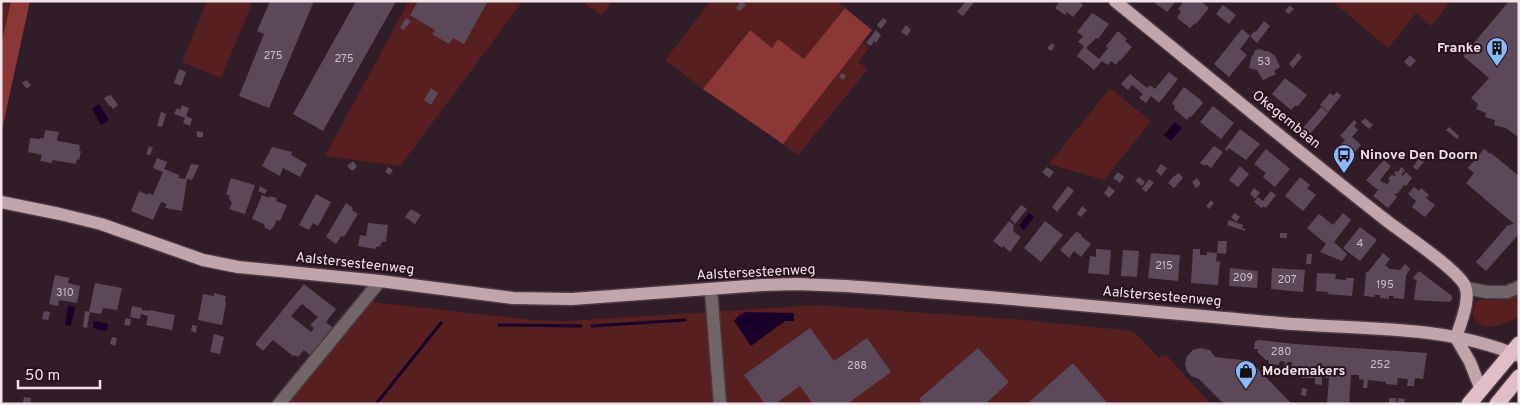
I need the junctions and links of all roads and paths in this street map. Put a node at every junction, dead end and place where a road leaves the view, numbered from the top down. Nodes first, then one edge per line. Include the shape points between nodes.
1 (1115, 1) edge
2 (1, 202) edge
3 (380, 281) junction
4 (1519, 287) edge
5 (1466, 288) junction
6 (711, 290) junction
7 (1456, 338) junction
8 (1516, 351) edge
9 (1519, 377) edge
10 (1481, 390) junction
11 (279, 404) edge
12 (720, 404) edge
13 (1469, 404) edge
14 (1498, 404) edge

1 - 5 main road, Okegembaan via 1456,274
2 - 3 main road, Aalstersesteenweg via 101,224 203,260 238,268
3 - 6 main road, Aalstersesteenweg via 513,298 572,299
3 - 11 street
4 - 5 street via 1507,292
5 - 7 main road via 1465,310
6 - 7 main road, Aalstersesteenweg via 797,284 855,286 1413,331
6 - 12 street
7 - 8 main road, Aalstersesteenweg
7 - 10 main road
8 - 10 highway
9 - 14 highway
10 - 13 highway

